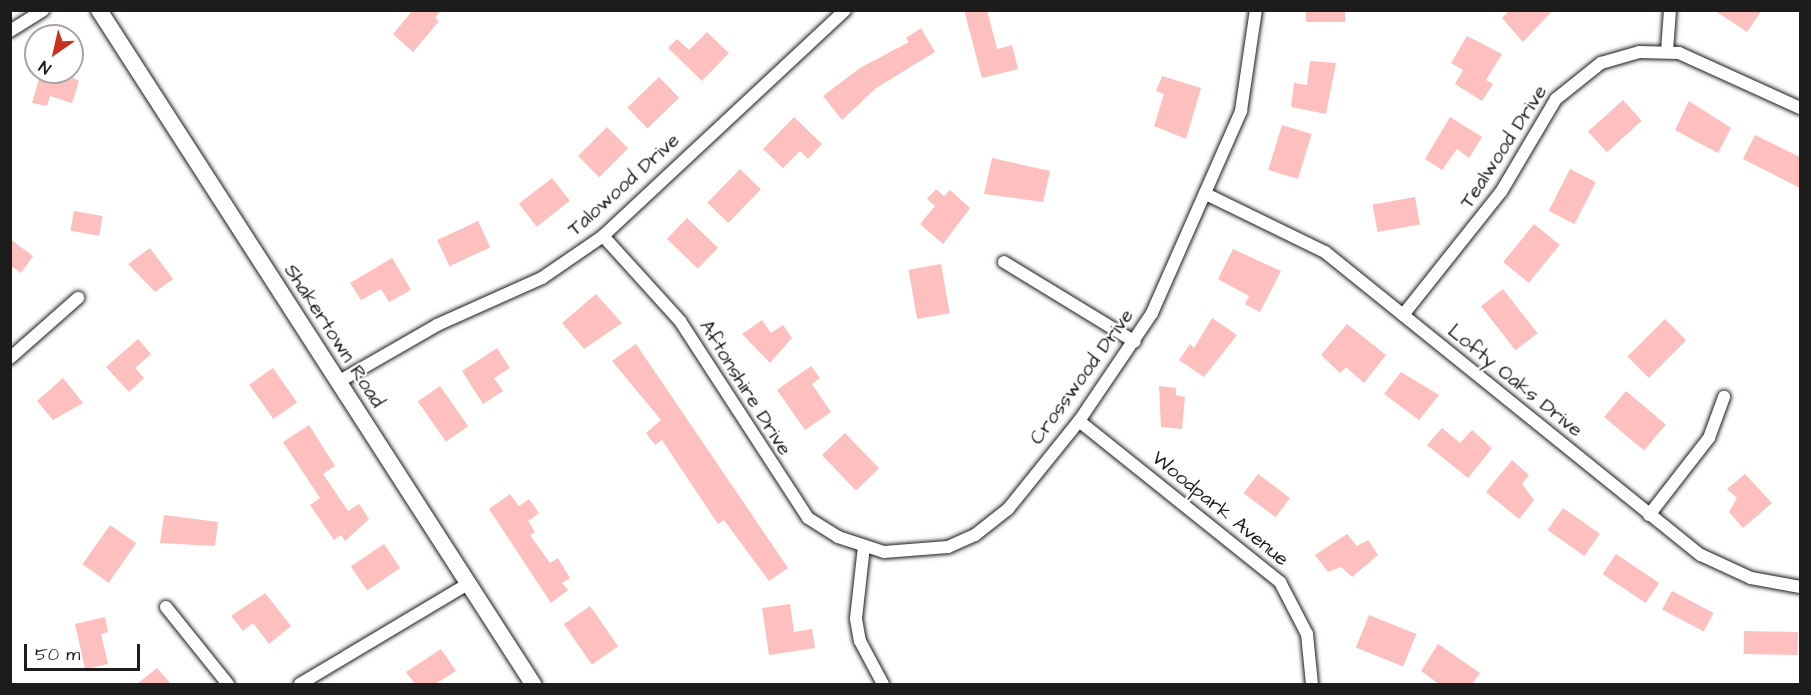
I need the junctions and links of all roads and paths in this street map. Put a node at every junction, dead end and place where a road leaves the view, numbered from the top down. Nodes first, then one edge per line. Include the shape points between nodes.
1 (43, 10) edge
2 (99, 10) edge
3 (845, 10) edge
4 (1256, 10) edge
5 (1670, 10) edge
6 (10, 31) edge
7 (1667, 51) junction
8 (1800, 108) edge
9 (1208, 195) junction
10 (603, 236) junction
11 (1004, 262) dead end
12 (78, 298) dead end
13 (1403, 315) junction
14 (1135, 342) junction
15 (10, 358) edge
16 (338, 382) junction
17 (1724, 397) dead end
18 (1079, 421) junction
19 (1649, 515) junction
20 (864, 546) junction
21 (468, 584) junction
22 (1800, 587) edge
23 (166, 607) dead end
24 (228, 684) edge
25 (300, 684) edge
26 (533, 684) edge
27 (883, 684) edge
28 (1312, 684) edge

1 - 6 street
2 - 16 street, Shakertown Road
3 - 10 street, Talowood Drive via 786,60
4 - 9 street, Crosswood Drive via 1241,111
5 - 7 street
7 - 8 street, Tealwood Drive via 1711,63
7 - 13 street, Tealwood Drive via 1613,58 1566,88 1501,192
9 - 13 street, Lofty Oaks Drive via 1306,240
9 - 14 street, Crosswood Drive
10 - 16 street, Talowood Drive via 542,278 437,325
10 - 20 street, Aftonshire Drive via 680,321 808,518
11 - 14 street
12 - 15 street
13 - 19 street, Lofty Oaks Drive
14 - 18 street, Crosswood Drive
16 - 21 street, Shakertown Road
17 - 19 street via 1709,438
18 - 20 street, Crosswood Drive via 1008,509 975,535 920,553
18 - 28 street, Woodpark Avenue via 1280,582 1307,634
19 - 22 street, Lofty Oaks Drive via 1718,565
20 - 27 street via 856,619 860,641
21 - 25 street
21 - 26 street, Shakertown Road
23 - 24 street

